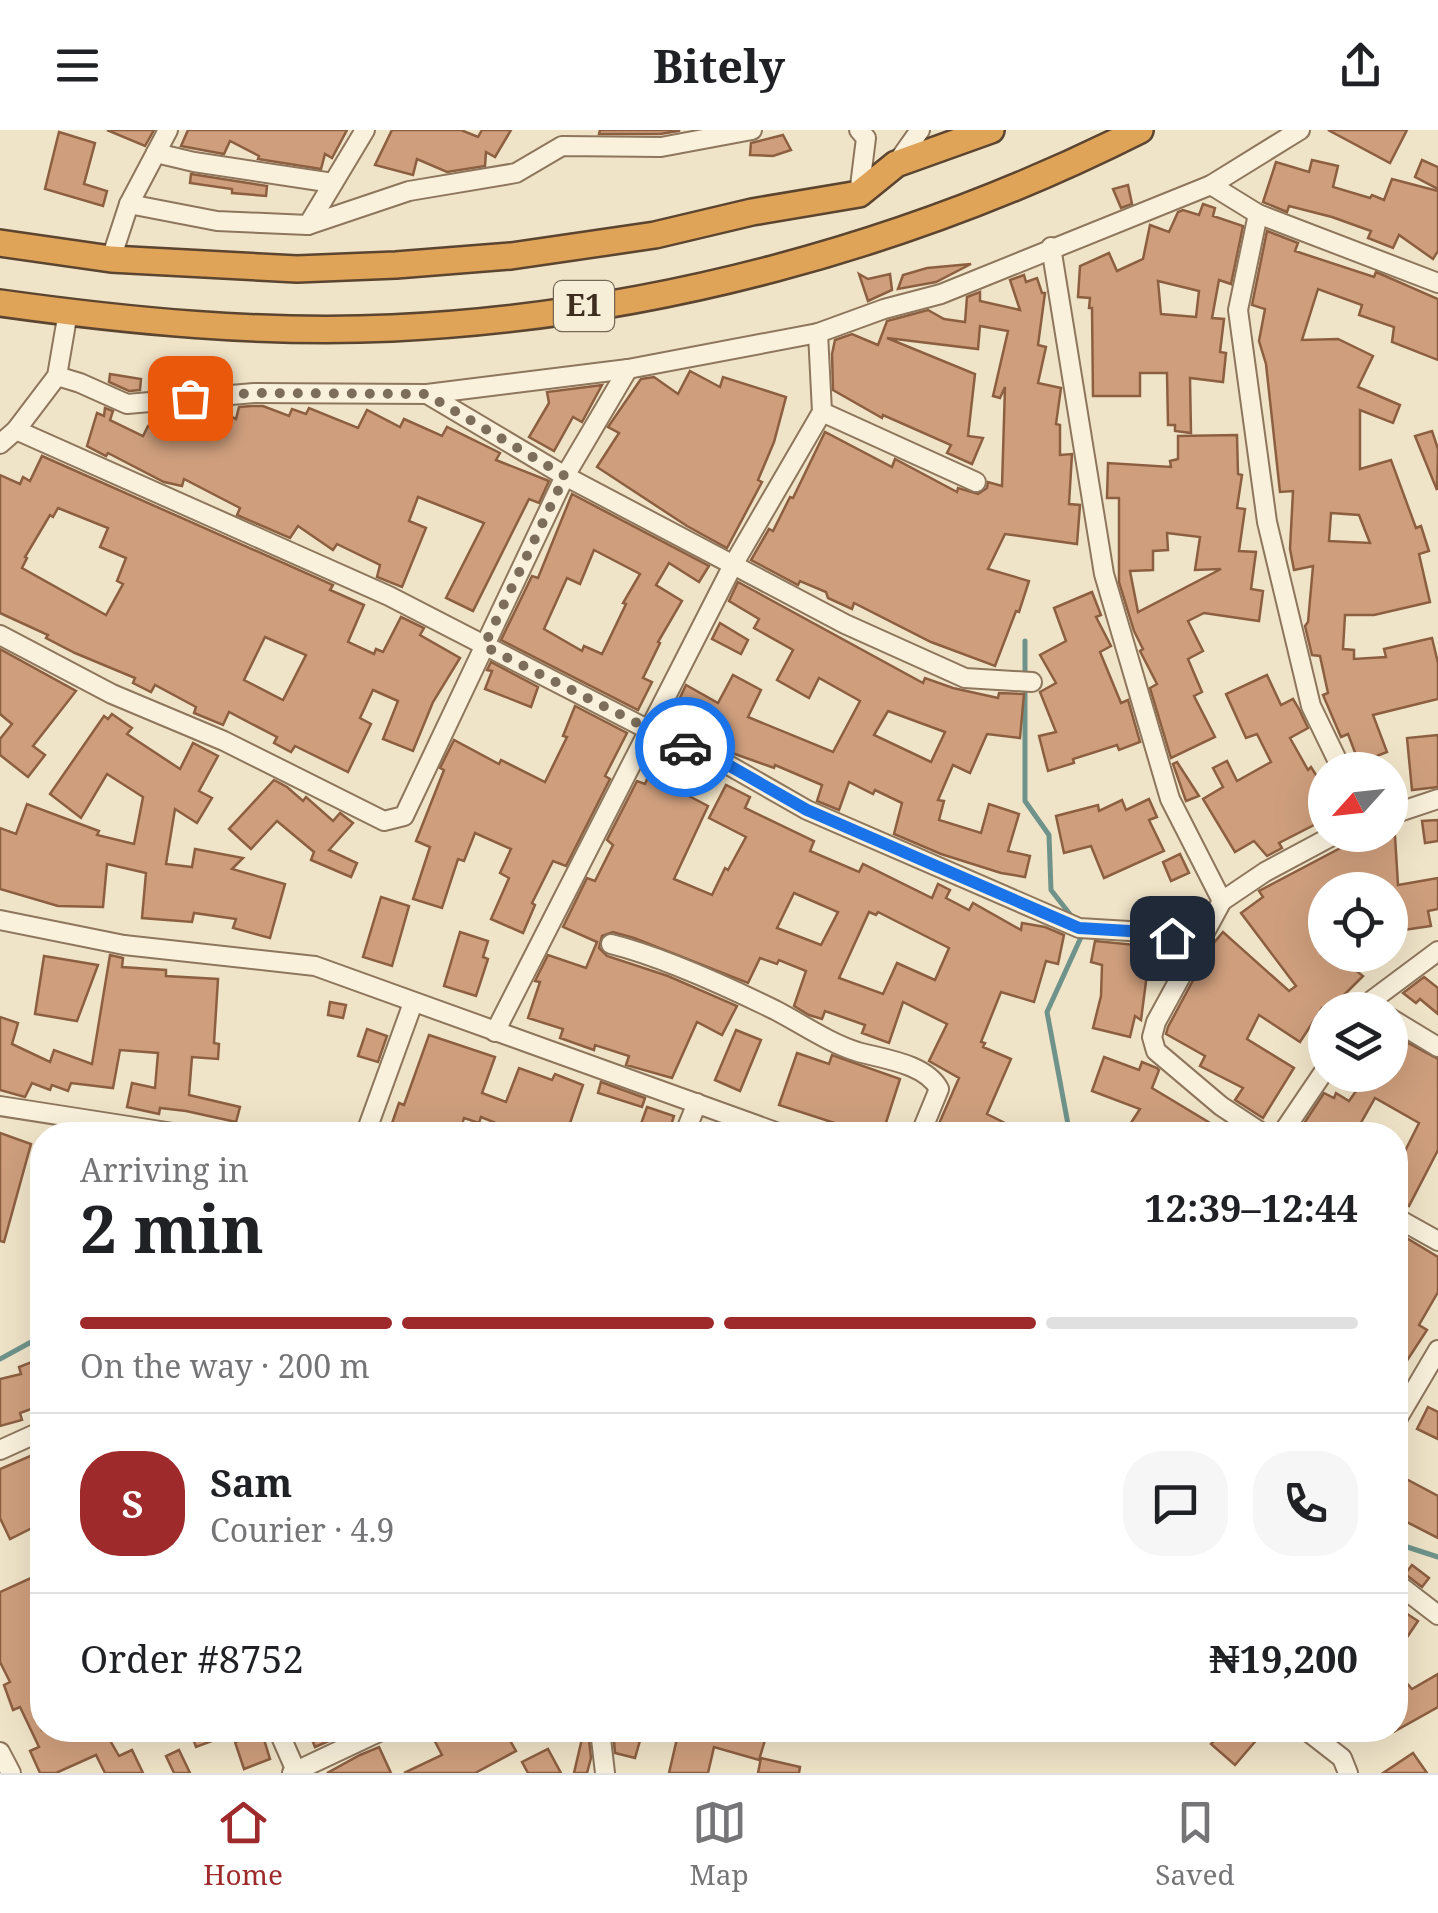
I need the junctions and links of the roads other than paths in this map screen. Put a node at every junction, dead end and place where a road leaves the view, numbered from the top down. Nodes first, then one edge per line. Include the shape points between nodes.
1 (168, 130) edge
2 (365, 130) edge
3 (574, 130) edge
4 (752, 130) edge
5 (859, 130) edge
6 (920, 130) edge
7 (992, 130) edge
8 (1140, 130) edge
9 (1300, 130) edge
10 (562, 146) junction
11 (156, 153) junction
12 (896, 164) junction
13 (333, 183) junction
14 (1212, 185) junction
15 (860, 194) junction
16 (129, 204) junction
17 (1258, 214) junction
18 (308, 225) junction
19 (0, 243) edge
20 (1050, 247) junction
21 (111, 258) junction
22 (1438, 284) edge
23 (0, 303) edge
24 (68, 312) junction
25 (818, 333) junction
26 (628, 369) junction
27 (57, 376) junction
28 (426, 394) junction
29 (822, 412) junction
30 (16, 430) junction
31 (0, 444) edge
32 (565, 476) junction
33 (976, 482) dead end
34 (733, 565) junction
35 (0, 635) edge
36 (484, 646) junction
37 (1032, 682) dead end
38 (651, 731) junction
39 (1333, 752) edge
40 (1438, 799) edge
41 (1408, 809) edge
42 (1308, 849) edge
43 (1222, 901) junction
44 (0, 920) edge
45 (1197, 943) junction
46 (611, 944) dead end
47 (1438, 951) edge
48 (1390, 992) edge
49 (413, 1003) junction
50 (1408, 1029) edge
51 (494, 1032) junction
52 (1438, 1047) edge
53 (1310, 1092) edge
54 (697, 1103) junction
55 (0, 1106) edge
56 (53, 1122) edge
57 (370, 1122) edge
58 (689, 1122) edge
59 (749, 1122) edge
60 (925, 1122) edge
61 (1245, 1122) edge
62 (1290, 1122) edge
63 (1408, 1224) edge
64 (1438, 1241) edge
65 (1438, 1350) edge
66 (1408, 1395) edge
67 (30, 1436) edge
68 (0, 1450) edge
69 (1408, 1592) edge
70 (1438, 1615) edge
71 (283, 1742) edge
72 (357, 1742) edge
73 (601, 1742) edge
74 (1321, 1742) edge
75 (0, 1752) edge
76 (294, 1772) edge
77 (11, 1773) edge
78 (605, 1773) edge
79 (1348, 1773) edge

1 - 11 street
2 - 13 street
3 - 10 street
4 - 10 street via 661,147
5 - 15 street via 866,138
6 - 12 street
7 - 12 highway
8 - 24 highway, E1 via 1001,194 899,231 771,268 595,304 391,328 268,327
9 - 14 street
10 - 18 street via 516,172 409,191
11 - 13 street
11 - 16 street
12 - 15 highway
13 - 18 street
14 - 17 street
14 - 20 street
15 - 21 highway, E1 via 654,235 396,266 298,269
16 - 18 street via 217,221
16 - 21 street
17 - 22 street
17 - 39 street via 1238,310 1268,522 1311,706
19 - 21 highway, E1
20 - 25 street via 941,294
20 - 43 street via 1104,574 1170,798
23 - 24 highway, E1
24 - 27 street
25 - 26 street
25 - 29 street
26 - 28 street
26 - 32 street
27 - 28 street via 126,404 254,393
27 - 30 street
28 - 32 street
29 - 33 street
29 - 34 street
30 - 31 street
30 - 36 street via 390,596
32 - 34 street
32 - 36 street
34 - 37 street via 965,678
34 - 38 street
35 - 36 street via 384,821 404,816
36 - 38 street
38 - 45 street via 807,810 1079,928
38 - 51 street
40 - 41 street
42 - 43 street
43 - 45 street
44 - 49 street via 124,944 316,966
45 - 61 street via 1152,1038 1156,1051
46 - 60 street via 651,954 850,1049 934,1078 939,1090
47 - 48 street
49 - 51 street
49 - 57 street
50 - 52 street
51 - 54 street
53 - 62 street
54 - 58 street
54 - 59 street
55 - 56 street
63 - 64 street
65 - 66 street
67 - 68 street
69 - 70 street
71 - 76 street
72 - 76 street
73 - 78 street
74 - 79 street via 1342,1758
75 - 77 street

